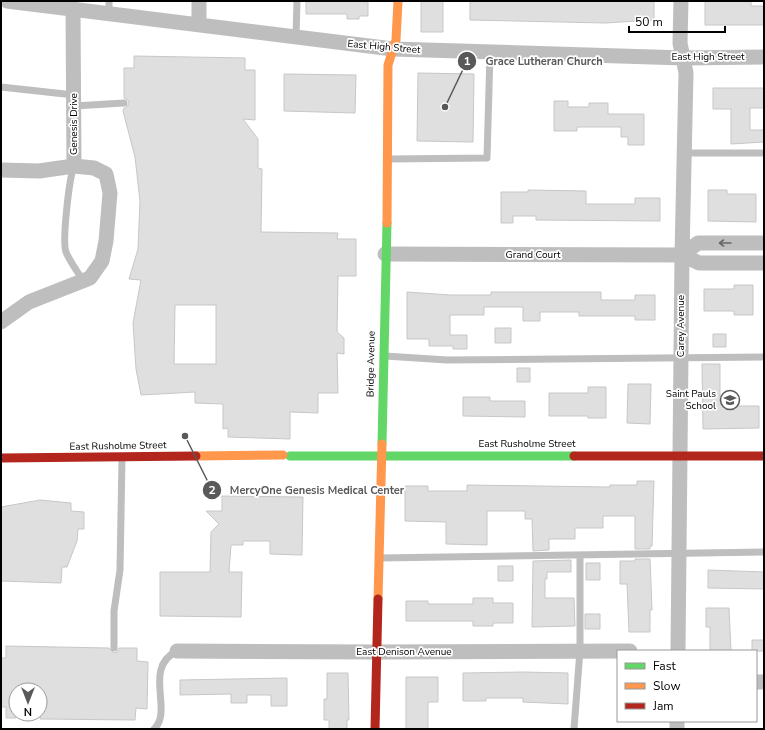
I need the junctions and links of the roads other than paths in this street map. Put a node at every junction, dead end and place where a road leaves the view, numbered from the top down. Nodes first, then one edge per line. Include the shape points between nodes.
1 (7, 1) edge
2 (199, 1) edge
3 (297, 1) edge
4 (398, 1) edge
5 (681, 1) edge
6 (109, 7) edge
7 (73, 8) junction
8 (199, 25) junction
9 (296, 37) junction
10 (393, 49) junction
11 (490, 53) junction
12 (764, 57) edge
13 (684, 58) junction
14 (1, 87) edge
15 (74, 100) junction
16 (124, 103) dead end
17 (684, 153) junction
18 (764, 153) edge
19 (388, 160) junction
20 (74, 166) junction
21 (1, 170) edge
22 (764, 243) edge
23 (385, 254) junction
24 (682, 255) junction
25 (764, 263) edge
26 (83, 281) junction
27 (1, 322) edge
28 (382, 356) junction
29 (681, 357) junction
30 (764, 357) edge
31 (380, 455) junction
32 (680, 455) junction
33 (764, 456) edge
34 (122, 457) junction
35 (1, 458) edge
36 (764, 552) edge
37 (678, 554) junction
38 (580, 556) junction
39 (378, 558) junction
40 (114, 648) dead end
41 (580, 650) junction
42 (678, 650) edge
43 (177, 651) joint
44 (617, 651) edge
45 (377, 652) junction
46 (154, 729) edge
47 (375, 729) edge
48 (574, 729) edge

1 - 7 street, East High Street
2 - 8 street
3 - 9 lane
4 - 10 street, Bridge Avenue via 397,32
5 - 13 street, Carey Avenue via 680,43
6 - 7 street, East High Street
6 - 8 street, East High Street
7 - 15 street, Genesis Drive
8 - 9 street, East High Street
9 - 10 street, East High Street
10 - 11 street, East High Street
10 - 19 street, Bridge Avenue via 388,65
11 - 13 street, East High Street
11 - 19 lane via 487,158
12 - 13 street, East High Street
13 - 17 street, Carey Avenue
14 - 15 lane
15 - 16 lane
15 - 20 street, Genesis Drive
17 - 18 lane
17 - 24 street, Carey Avenue
19 - 23 street, Bridge Avenue
20 - 21 street via 39,171
20 - 26 lane via 66,214 66,250
20 - 26 street, Genesis Drive via 94,168 106,174 110,193 102,261 90,278
22 -> 24 street via 698,243
23 - 24 street, Grand Court
23 - 28 street, Bridge Avenue
24 - 25 street, Grand Court via 699,263
24 - 29 street, Carey Avenue
26 - 27 street, Genesis Drive via 29,302
28 - 29 lane via 447,360
28 - 31 street, Bridge Avenue
29 - 30 lane
29 - 32 street, Carey Avenue
31 - 32 street, East Rusholme Street
31 - 34 street, East Rusholme Street
31 - 39 street, Bridge Avenue
32 - 33 street, East Rusholme Street
32 - 37 street, Carey Avenue
34 - 35 street, East Rusholme Street
34 - 40 lane via 120,570 114,611
36 - 37 lane
37 - 38 lane
37 - 42 street, Carey Avenue
38 - 39 lane
38 - 41 lane
39 - 45 street, Bridge Avenue
41 - 44 street, East Denison Avenue
41 - 45 street, East Denison Avenue
41 - 48 lane
43 - 45 street, East Denison Avenue
43 - 46 lane via 168,655 160,669 160,718
45 - 47 street, Bridge Avenue

